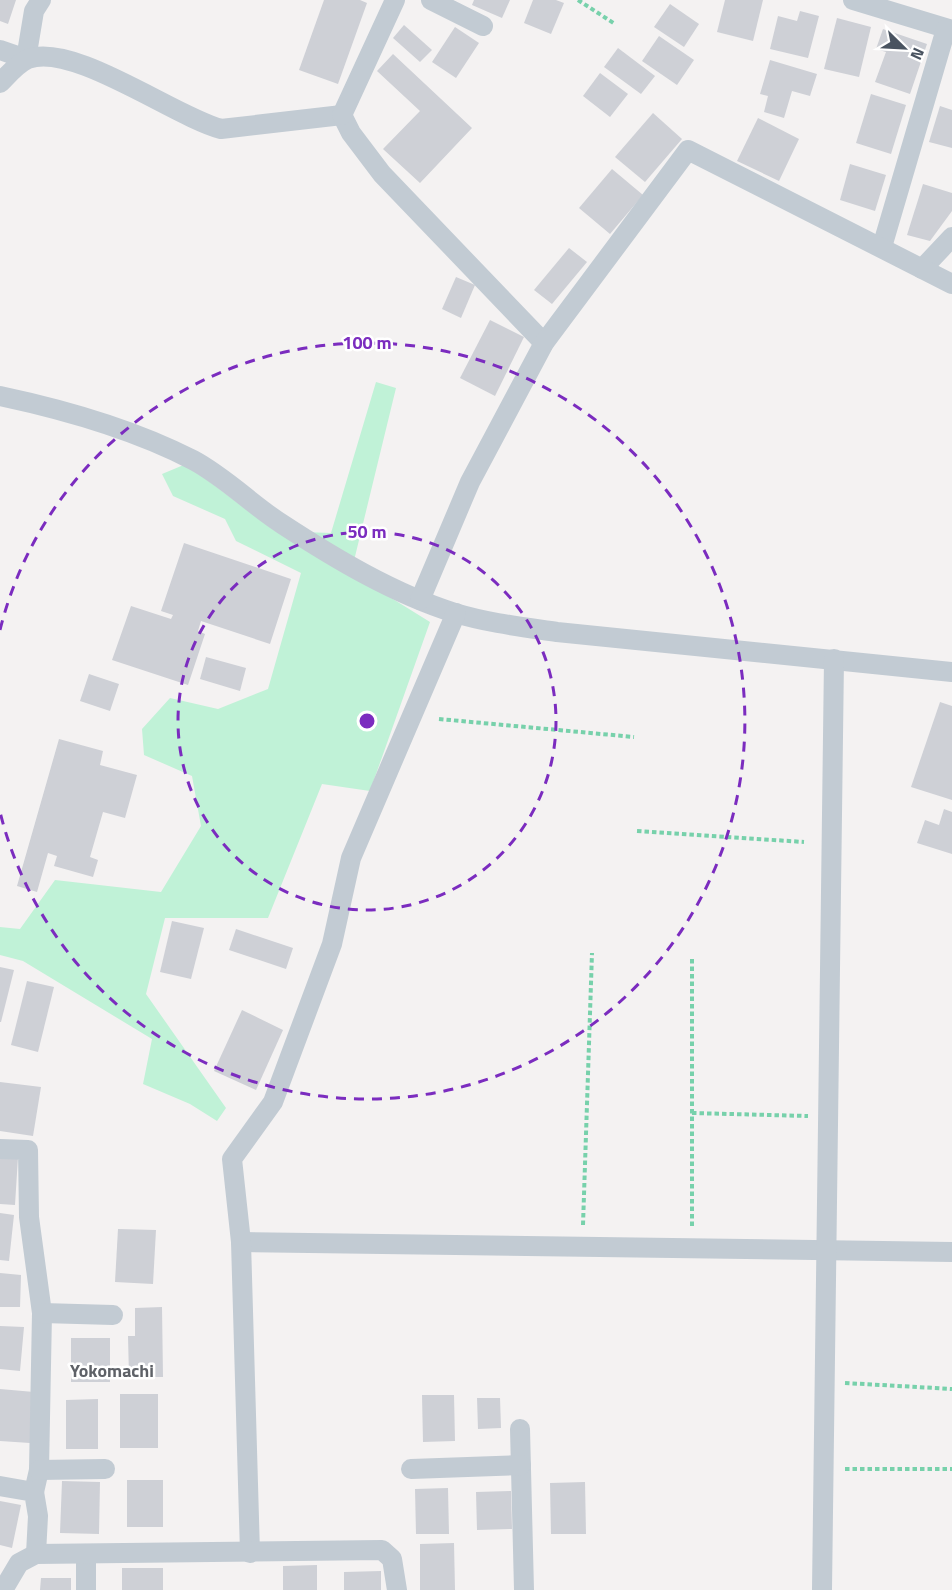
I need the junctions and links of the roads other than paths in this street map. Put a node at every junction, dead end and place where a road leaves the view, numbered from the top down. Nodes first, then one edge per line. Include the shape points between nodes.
1 (41, 0) edge
2 (395, 0) edge
3 (431, 0) edge
4 (853, 0) edge
5 (483, 26) dead end
6 (949, 29) edge
7 (0, 50) edge
8 (26, 59) junction
9 (0, 83) edge
10 (342, 115) junction
11 (952, 237) edge
12 (882, 247) junction
13 (922, 269) junction
14 (952, 284) edge
15 (544, 343) junction
16 (0, 396) edge
17 (420, 600) junction
18 (456, 613) junction
19 (834, 659) junction
20 (952, 672) edge
21 (0, 1149) edge
22 (241, 1242) junction
23 (828, 1250) junction
24 (952, 1252) edge
25 (42, 1312) junction
26 (113, 1315) dead end
27 (520, 1429) dead end
28 (521, 1465) junction
29 (105, 1469) dead end
30 (411, 1469) dead end
31 (39, 1470) junction
32 (0, 1486) edge
33 (34, 1492) junction
34 (250, 1553) junction
35 (36, 1554) junction
36 (86, 1554) junction
37 (3, 1590) edge
38 (86, 1590) edge
39 (397, 1590) edge
40 (524, 1590) edge
41 (822, 1590) edge

1 - 8 street via 34,11
2 - 10 street
3 - 5 street
4 - 6 street
6 - 12 street
7 - 8 street
8 - 9 street
8 - 10 street via 43,55 63,58 222,129
10 - 15 street via 382,174
11 - 13 street
12 - 13 street
12 - 15 street via 688,150
13 - 14 street
15 - 17 street via 470,482
16 - 17 street via 147,438 186,457 308,540
17 - 18 street
18 - 19 street via 557,632
18 - 22 street via 351,858 332,944 273,1102 232,1159
19 - 20 street
19 - 23 street
21 - 25 street via 28,1150 29,1217
22 - 23 street
22 - 34 street
23 - 24 street
23 - 41 street
25 - 26 street
25 - 31 street
27 - 28 street
28 - 30 street
28 - 40 street
29 - 31 street
31 - 33 street
32 - 33 street
33 - 35 street via 38,1516
34 - 36 street
34 - 39 street via 382,1550 392,1559
35 - 36 street
35 - 37 street via 19,1563
36 - 38 street

